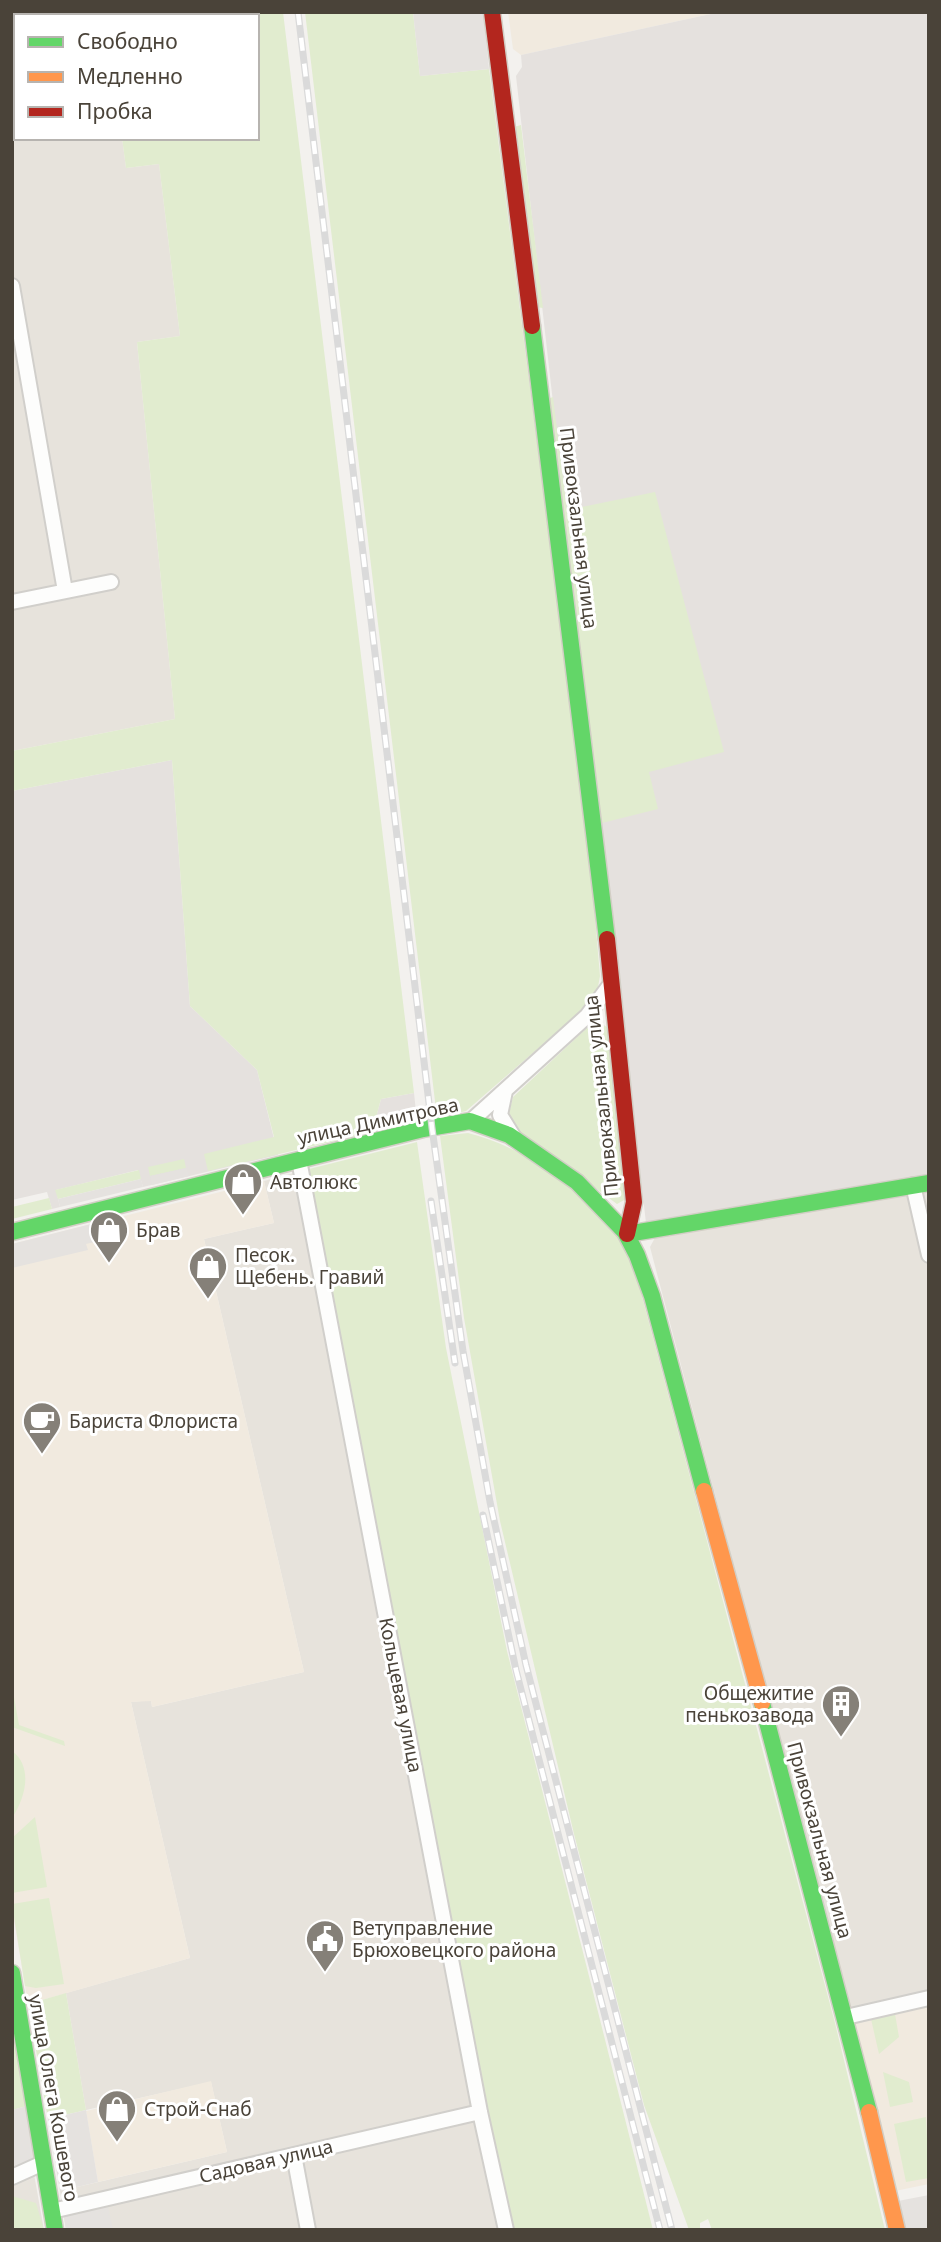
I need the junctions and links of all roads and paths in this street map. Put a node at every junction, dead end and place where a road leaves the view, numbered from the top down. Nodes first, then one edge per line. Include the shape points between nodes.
1 (492, 12) edge
2 (12, 286) edge
3 (111, 582) dead end
4 (65, 591) junction
5 (12, 602) edge
6 (610, 985) junction
7 (505, 1090) junction
8 (471, 1121) junction
9 (516, 1140) junction
10 (299, 1160) junction
11 (921, 1184) edge
12 (12, 1233) edge
13 (627, 1234) junction
14 (929, 1255) edge
15 (12, 1973) edge
16 (929, 1998) edge
17 (846, 2017) junction
18 (480, 2112) junction
19 (294, 2155) junction
20 (43, 2163) junction
21 (12, 2177) edge
22 (52, 2211) junction
23 (55, 2230) edge
24 (308, 2230) edge
25 (506, 2230) edge
26 (897, 2230) edge

1 - 6 street, Привокзальная улица via 596,829
2 - 4 street
3 - 4 street
4 - 5 street
6 - 7 street via 587,1016
6 - 13 street, Привокзальная улица via 634,1202
7 - 8 street
7 - 9 street via 500,1115
8 - 9 street, улица Димитрова
8 - 10 street, улица Димитрова
9 - 13 street, улица Димитрова via 589,1192
10 - 12 street, улица Димитрова
10 - 18 street, Кольцевая улица
11 - 13 street
11 - 14 street
13 - 17 street, Привокзальная улица via 652,1296
15 - 20 street, улица Олега Кошевого
16 - 17 street
17 - 26 street, Привокзальная улица
18 - 19 street, Садовая улица
18 - 25 street, Кольцевая улица
19 - 22 street, Садовая улица
19 - 24 street
20 - 21 street
20 - 22 street, улица Олега Кошевого
22 - 23 street, улица Олега Кошевого

